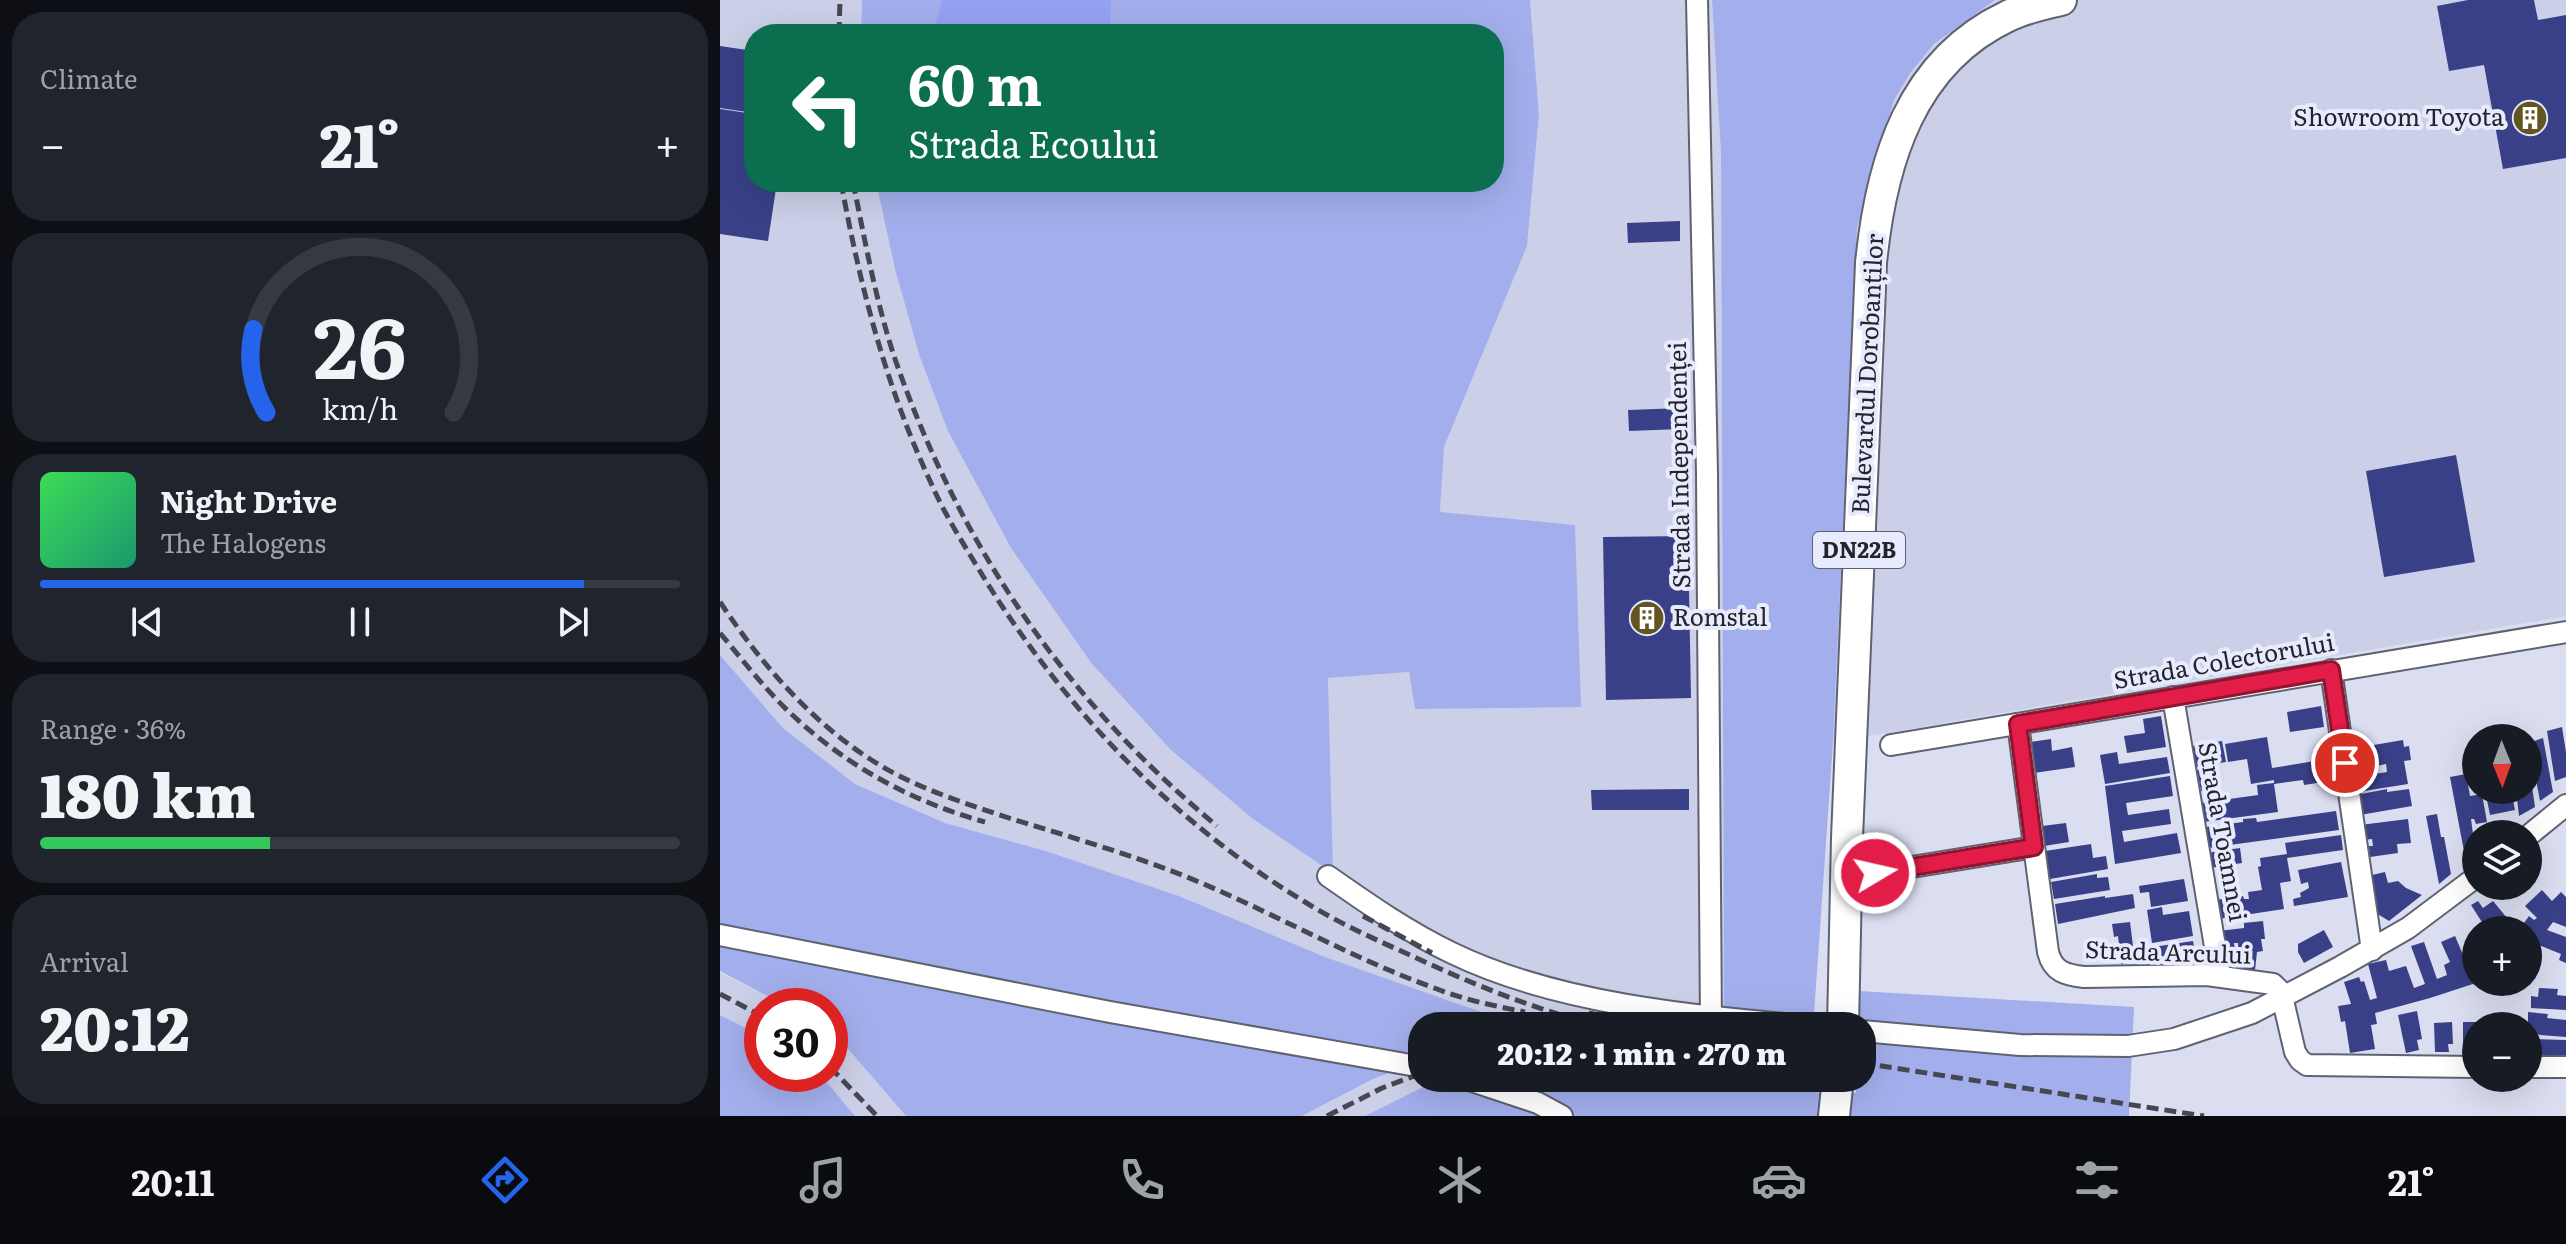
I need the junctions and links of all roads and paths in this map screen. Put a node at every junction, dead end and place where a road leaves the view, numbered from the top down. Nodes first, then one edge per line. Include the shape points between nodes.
1 (1697, 0) edge
2 (2046, 2) edge
3 (2566, 632) edge
4 (2331, 670) junction
5 (2173, 697) junction
6 (2018, 724) junction
7 (1891, 745) dead end
8 (2566, 805) edge
9 (2542, 825) edge
10 (2034, 847) junction
11 (1875, 873) dead end
12 (1328, 876) dead end
13 (2462, 888) edge
14 (720, 935) edge
15 (2372, 950) junction
16 (2220, 976) junction
17 (2283, 997) junction
18 (1662, 1012) edge
19 (1711, 1012) edge
20 (1843, 1012) edge
21 (1876, 1032) edge
22 (1408, 1065) edge
23 (2462, 1067) edge
24 (2542, 1067) edge
25 (2566, 1067) edge
26 (1505, 1092) edge
27 (1837, 1092) edge
28 (1562, 1116) edge
29 (1834, 1116) edge

1 - 19 street, Strada Independenței
2 - 20 main road, Bulevardul Dorobanților / DN22B via 1984,29 1936,71 1909,114 1883,180 1871,263
3 - 4 street, Strada Colectorului
4 - 5 street, Strada Colectorului
4 - 15 street
5 - 6 street, Strada Colectorului
5 - 16 street, Strada Toamnei
6 - 7 street, Strada Colectorului
6 - 10 street
8 - 9 street
10 - 11 street
10 - 16 street, Strada Arcului via 2048,952 2057,969 2084,977
12 - 18 street via 1455,955 1569,992
13 - 15 street
14 - 22 street
15 - 17 street
16 - 17 street, Strada Arcului via 2273,984
17 - 21 street via 2212,1028 2128,1046 2020,1045
17 - 23 street via 2295,1052 2307,1065
24 - 25 street
26 - 28 street
27 - 29 main road

